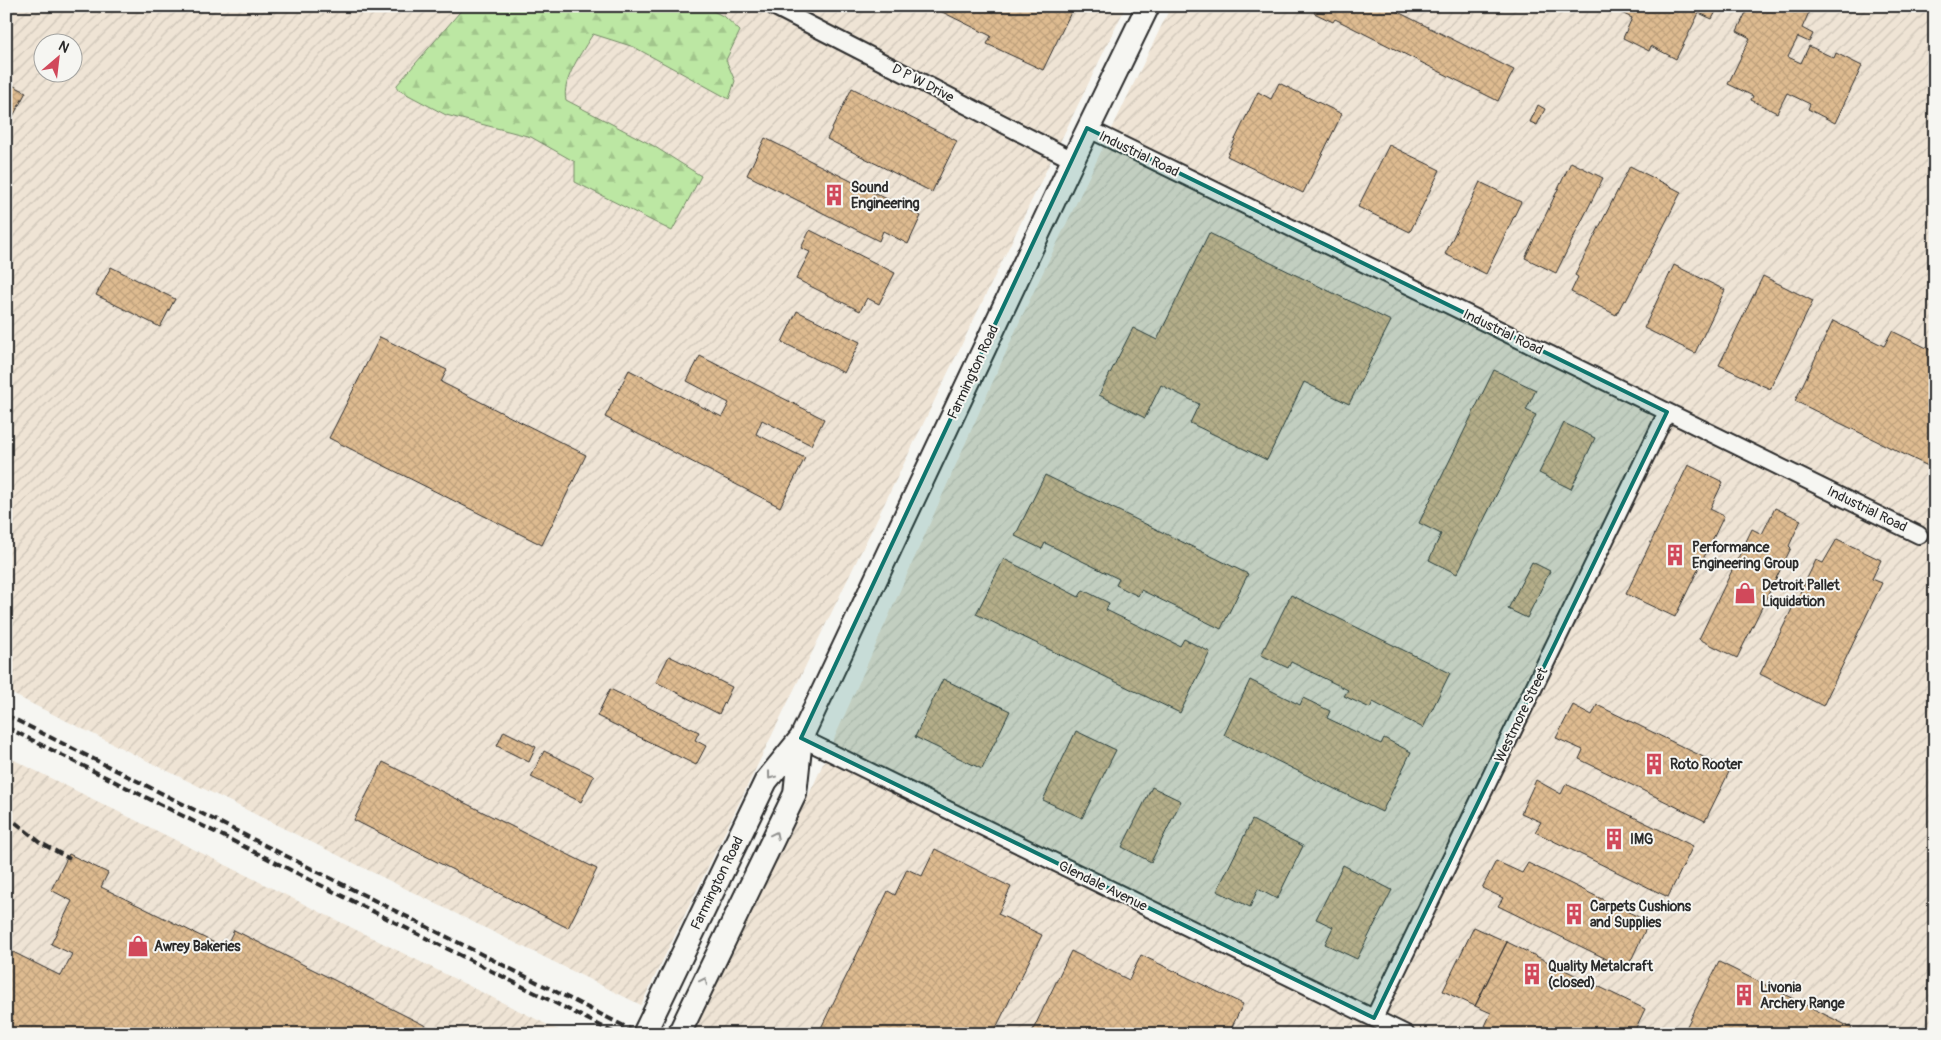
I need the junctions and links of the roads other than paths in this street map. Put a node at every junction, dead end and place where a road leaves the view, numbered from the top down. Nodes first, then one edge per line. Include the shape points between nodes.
1 (773, 6) edge
2 (1148, 6) edge
3 (1087, 128) junction
4 (1072, 160) junction
5 (1667, 412) junction
6 (1919, 535) dead end
7 (801, 738) junction
8 (1374, 1018) junction
9 (644, 1034) edge
10 (679, 1034) edge
11 (1406, 1034) edge

1 - 4 street, D P W Drive
2 - 3 main road, Farmington Road
3 - 4 main road, Farmington Road
3 - 5 street, Industrial Road
4 - 7 main road, Farmington Road
5 - 6 street, Industrial Road
5 - 8 street, Westmore Street
7 - 8 street, Glendale Avenue
7 -> 9 main road, Farmington Road via 766,781
10 -> 7 main road, Farmington Road via 795,794
8 - 11 street, Glendale Avenue

